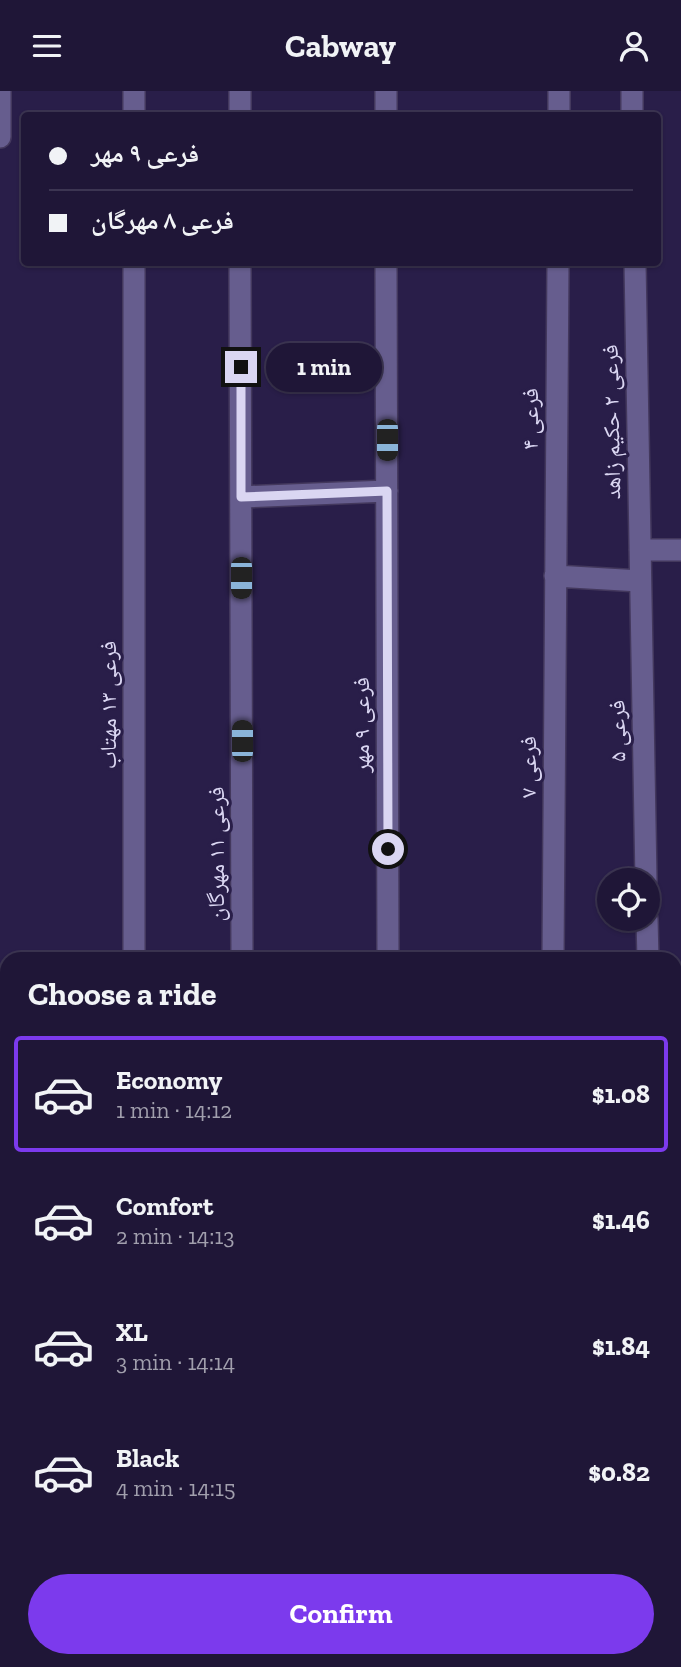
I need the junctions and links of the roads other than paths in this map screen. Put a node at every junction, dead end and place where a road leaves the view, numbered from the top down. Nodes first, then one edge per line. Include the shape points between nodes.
1 (0, 91) edge
2 (134, 91) edge
3 (240, 91) edge
4 (386, 91) edge
5 (559, 91) edge
6 (632, 91) edge
7 (134, 112) edge
8 (240, 112) edge
9 (386, 112) edge
10 (559, 112) edge
11 (632, 112) edge
12 (0, 137) edge
13 (134, 266) edge
14 (240, 266) edge
15 (386, 266) edge
16 (558, 266) edge
17 (635, 266) edge
18 (387, 491) junction
19 (241, 497) junction
20 (681, 549) edge
21 (640, 550) junction
22 (555, 576) junction
23 (640, 581) junction
24 (646, 868) edge
25 (647, 931) edge
26 (134, 952) edge
27 (242, 952) edge
28 (388, 952) edge
29 (553, 952) edge
30 (648, 952) edge

1 - 12 street
2 - 7 street
3 - 8 street
4 - 9 street
5 - 10 street
6 - 11 street
13 - 26 street, فرعی ۱۳ مهتاب
14 - 19 street, فرعی ۱۱ مهرگان
15 - 18 street, فرعی ۹ مهر
16 - 22 street, فرعی ۴
17 - 21 street, فرعی ۲ حکیم زاهد
18 - 19 street
18 - 28 street, فرعی ۹ مهر
19 - 27 street, فرعی ۱۱ مهرگان
20 - 21 street
21 - 23 street, فرعی ۲ حکیم زاهد
22 - 23 street
22 - 29 street, فرعی ۷
23 - 24 street, فرعی ۵
25 - 30 street

